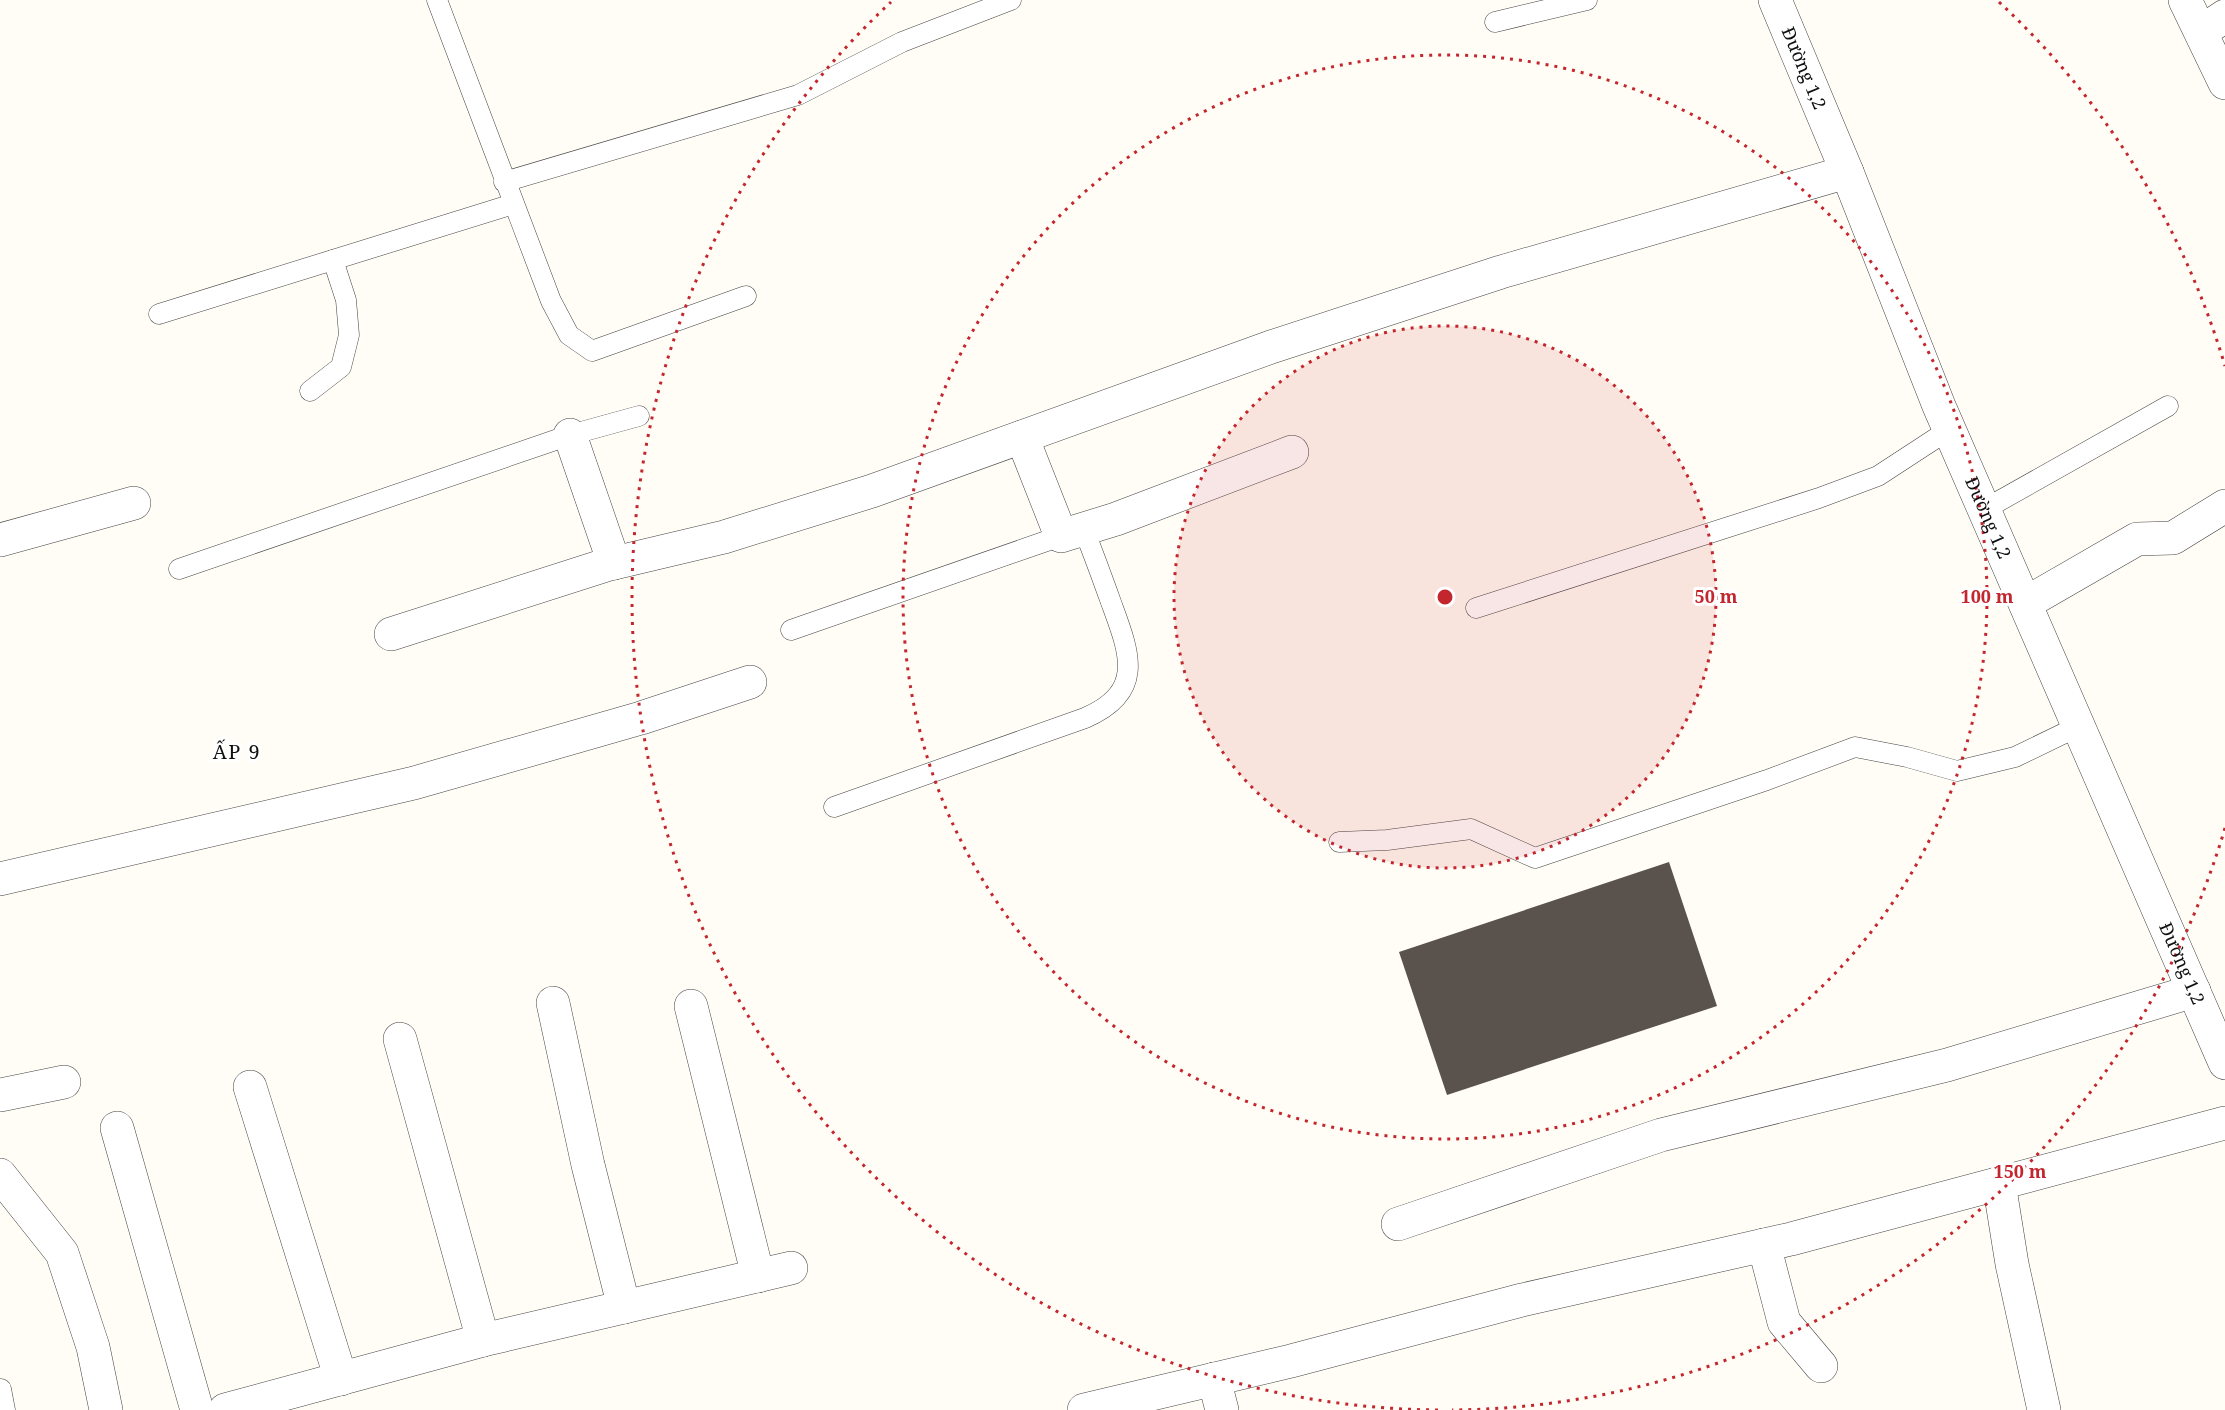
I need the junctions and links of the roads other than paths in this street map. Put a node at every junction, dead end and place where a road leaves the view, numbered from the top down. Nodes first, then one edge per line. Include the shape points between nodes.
1 (437, 0) edge
2 (1011, 0) edge
3 (1587, 0) edge
4 (1775, 0) edge
5 (2185, 0) edge
6 (1495, 22) dead end
7 (2213, 24) edge
8 (2225, 84) edge
9 (1847, 172) junction
10 (504, 182) junction
11 (513, 204) junction
12 (333, 260) junction
13 (746, 296) dead end
14 (159, 314) dead end
15 (310, 391) dead end
16 (2168, 406) dead end
17 (639, 416) dead end
18 (1950, 429) junction
19 (570, 435) junction
20 (1022, 437) junction
21 (1292, 452) dead end
22 (134, 503) dead end
23 (2225, 506) edge
24 (1985, 509) junction
25 (1073, 533) junction
26 (0, 540) edge
27 (614, 563) junction
28 (179, 569) dead end
29 (2026, 603) junction
30 (1476, 608) dead end
31 (791, 630) dead end
32 (391, 634) dead end
33 (750, 682) dead end
34 (2079, 726) junction
35 (834, 807) dead end
36 (1339, 842) dead end
37 (0, 879) edge
38 (2194, 991) junction
39 (553, 1003) dead end
40 (691, 1006) dead end
41 (400, 1039) dead end
42 (2222, 1050) edge
43 (63, 1082) dead end
44 (250, 1087) dead end
45 (0, 1095) edge
46 (2225, 1123) edge
47 (117, 1128) dead end
48 (0, 1175) edge
49 (1999, 1183) junction
50 (1398, 1224) dead end
51 (1764, 1245) junction
52 (791, 1268) dead end
53 (758, 1276) junction
54 (624, 1307) junction
55 (483, 1340) junction
56 (1821, 1366) dead end
57 (341, 1379) junction
58 (1214, 1379) junction
59 (1, 1389) edge
60 (5, 1410) edge
61 (106, 1410) edge
62 (197, 1410) edge
63 (225, 1410) edge
64 (1083, 1410) edge
65 (1222, 1410) edge
66 (2044, 1410) edge

1 - 10 lane
2 - 10 lane via 902,42 798,95
3 - 6 lane
4 - 9 street, Đường 1,2
5 - 7 street
7 - 8 street
9 - 18 street, Đường 1,2
9 - 20 street via 1501,272 1271,346
10 - 11 lane
11 - 12 lane
11 - 13 lane via 551,301 569,335 592,351
12 - 14 lane
12 - 15 lane via 346,300 349,334 341,367
16 - 24 lane
17 - 19 lane
18 - 24 street, Đường 1,2
18 - 30 lane via 1878,476
19 - 27 street
19 - 28 lane
20 - 25 street
20 - 27 street via 872,491 724,537
21 - 25 street
22 - 26 street
23 - 29 street via 2173,538 2137,539
24 - 29 street, Đường 1,2
25 - 31 lane
25 - 35 lane via 1129,652 1126,676 1115,699 1104,710 1085,718
27 - 32 street
29 - 34 street, Đường 1,2
33 - 37 street via 641,718 414,783
34 - 36 lane via 2015,757 1957,771 1855,747 1535,858 1471,829
34 - 38 street, Đường 1,2
38 - 42 street, Đường 1,2
38 - 50 street via 1947,1065 1661,1135
39 - 54 street
40 - 53 street
41 - 55 street
43 - 45 street
44 - 57 street
46 - 49 street
47 - 62 street
48 - 61 street via 62,1253 93,1347
49 - 51 street
49 - 66 street
51 - 56 street via 1784,1322
51 - 58 street via 1522,1300
52 - 53 street
53 - 54 street
54 - 55 street
55 - 57 street
57 - 63 street
58 - 64 street
58 - 65 street
59 - 60 lane

